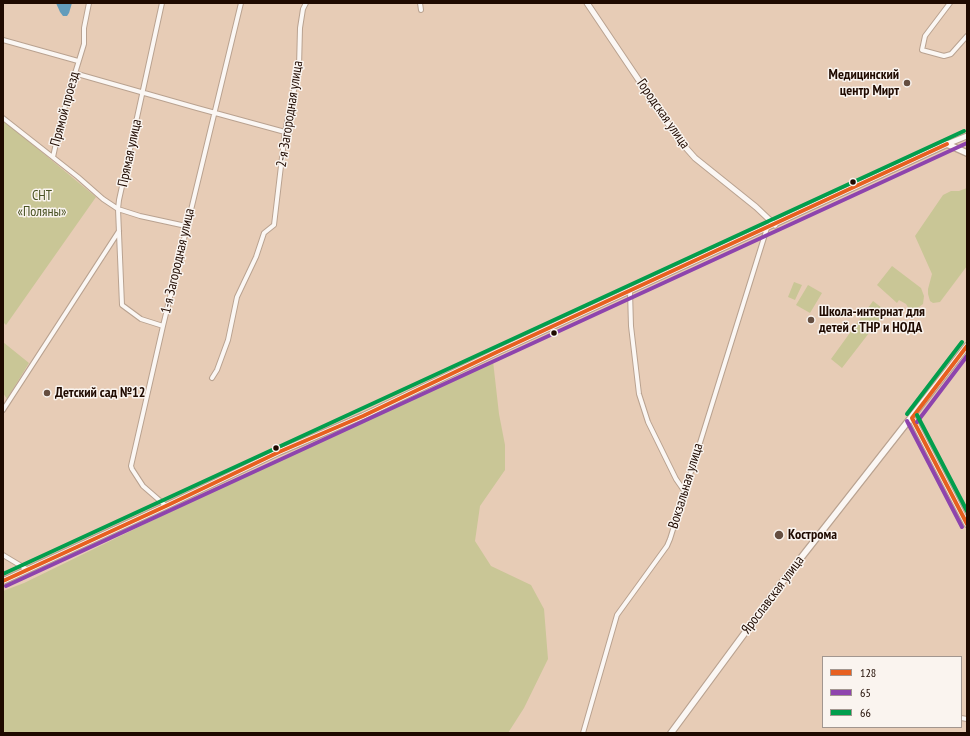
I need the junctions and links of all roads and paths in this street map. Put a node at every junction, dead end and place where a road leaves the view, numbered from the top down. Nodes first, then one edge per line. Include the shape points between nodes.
1 (89, 3) edge
2 (162, 3) edge
3 (241, 3) edge
4 (306, 3) edge
5 (420, 3) edge
6 (587, 3) edge
7 (950, 3) edge
8 (421, 10) dead end
9 (967, 36) edge
10 (3, 40) edge
11 (78, 61) junction
12 (74, 73) junction
13 (143, 92) junction
14 (214, 113) junction
15 (3, 118) edge
16 (285, 132) junction
17 (967, 136) edge
18 (947, 144) junction
19 (967, 153) edge
20 (53, 157) junction
21 (118, 209) junction
22 (775, 225) junction
23 (186, 226) junction
24 (767, 228) junction
25 (119, 230) junction
26 (630, 291) junction
27 (162, 326) junction
28 (967, 346) edge
29 (212, 378) dead end
30 (3, 410) edge
31 (912, 418) junction
32 (685, 492) junction
33 (166, 506) junction
34 (967, 524) edge
35 (3, 555) edge
36 (28, 570) junction
37 (3, 581) edge
38 (583, 733) edge
39 (670, 733) edge

1 - 11 street, Прямой проезд via 84,44
2 - 13 street, Прямая улица
3 - 14 street, 1-я Загородная улица
4 - 16 street, 2-я Загородная улица via 300,28 299,67
5 - 8 street
6 - 22 street, Городская улица via 679,140 695,158
7 - 9 street via 925,36 922,50 944,56 950,54
10 - 11 street, Прямой проезд
11 - 12 street, Прямой проезд
12 - 13 street
12 - 20 street, Прямой проезд
13 - 14 street
13 - 21 street, Прямая улица
14 - 16 street
14 - 23 street, 1-я Загородная улица
15 - 20 street
16 - 29 street, 2-я Загородная улица via 274,225 264,233 237,297 228,340
17 - 18 street
18 - 19 main road
18 - 22 main road
20 - 21 street
21 - 23 street
21 - 25 street, Прямая улица
22 - 24 main road
23 - 27 street, 1-я Загородная улица
24 - 26 main road
24 - 32 street, Вокзальная улица
25 - 27 street, Прямая улица via 122,305 141,319
25 - 30 street
26 - 32 street via 631,326 639,394 651,429
26 - 33 main road
27 - 33 street, 1-я Загородная улица via 131,466 143,486
28 - 31 main road, Ярославская улица
31 - 34 main road
31 - 39 main road, Ярославская улица via 786,577
32 - 38 street, Вокзальная улица via 667,546 617,616
33 - 36 main road
35 - 36 street
36 - 37 main road

